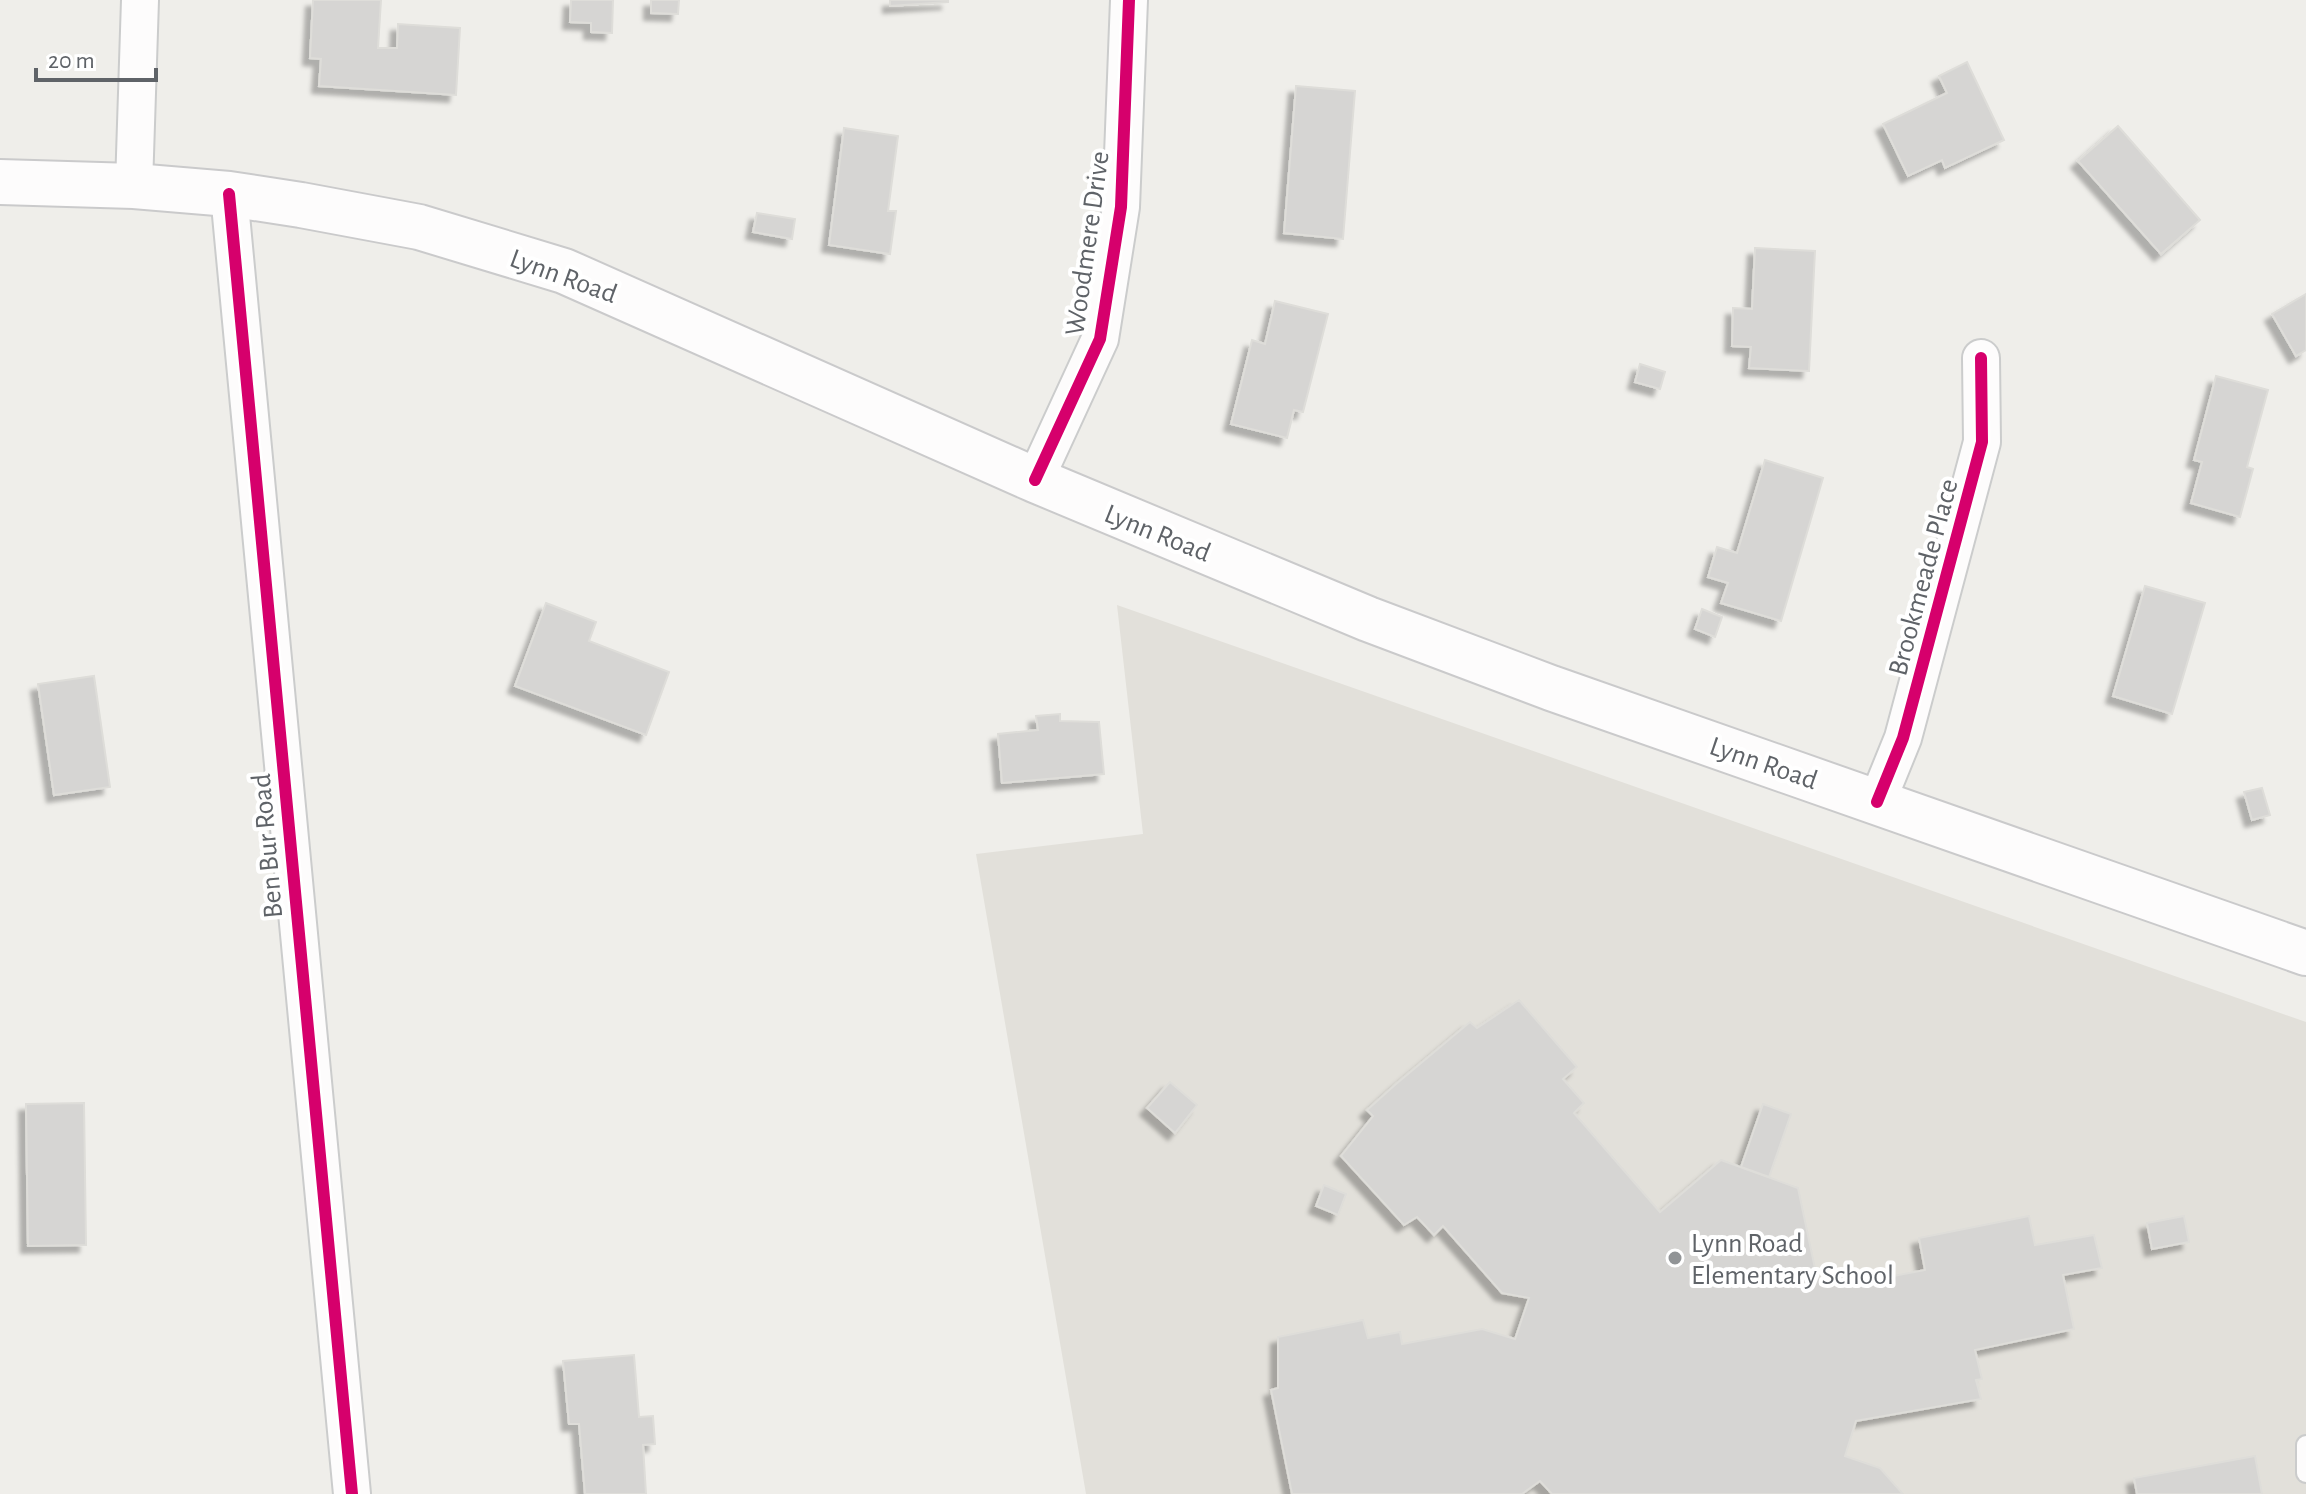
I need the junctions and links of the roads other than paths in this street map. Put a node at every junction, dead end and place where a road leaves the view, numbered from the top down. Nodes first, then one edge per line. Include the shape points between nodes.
1 (140, 0) edge
2 (1129, 0) edge
3 (0, 182) edge
4 (134, 186) junction
5 (229, 194) junction
6 (1981, 358) dead end
7 (1035, 480) junction
8 (1877, 802) junction
9 (2306, 953) edge
10 (2306, 1445) edge
11 (2306, 1473) edge
12 (352, 1494) edge

1 - 4 street
2 - 7 street, Woodmere Drive via 1121,207 1100,339
3 - 4 main road, Lynn Road
4 - 5 main road, Lynn Road
5 - 7 main road, Lynn Road via 419,227 564,271
5 - 12 street, Ben Bur Road
6 - 8 street, Brookmeade Place via 1982,442 1903,738
7 - 8 main road, Lynn Road via 1368,619
8 - 9 main road, Lynn Road
10 - 11 lane

